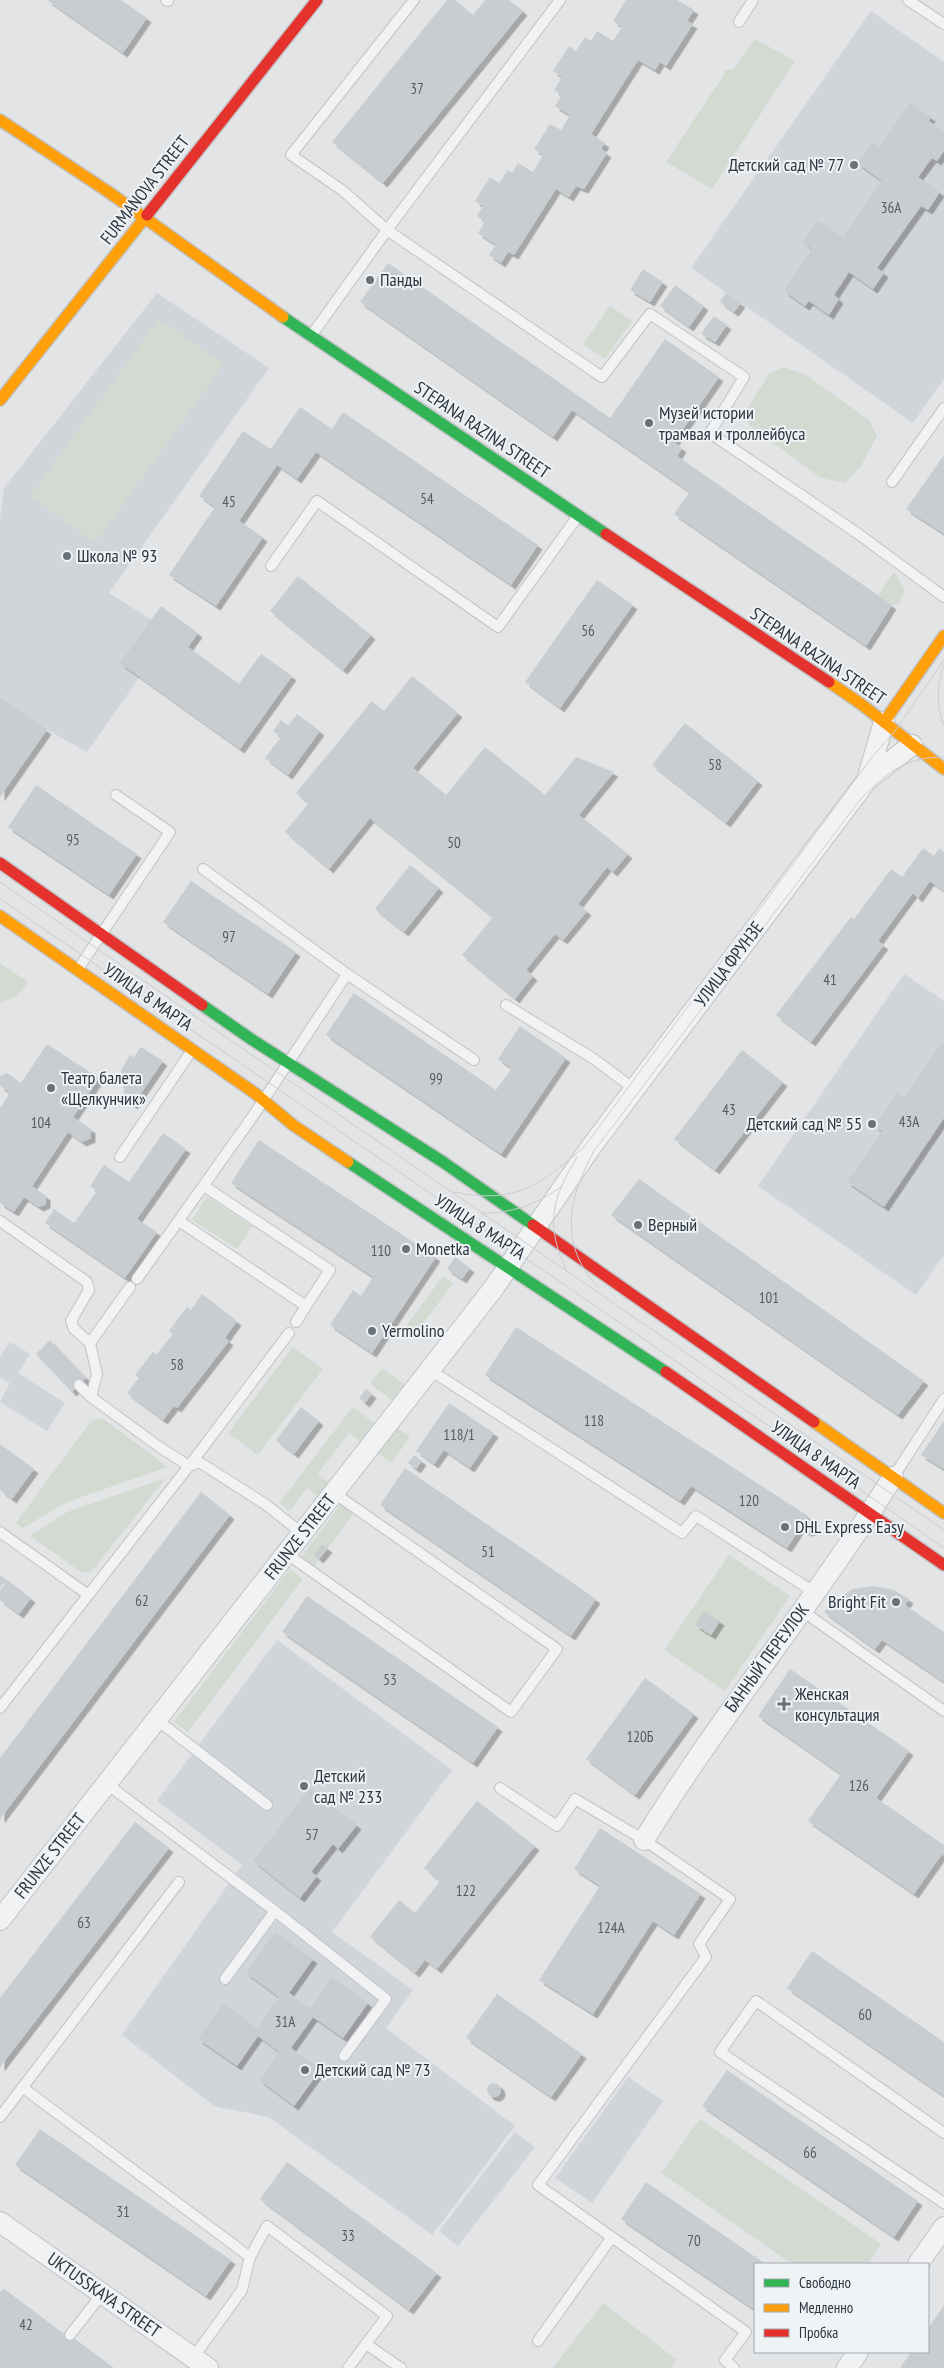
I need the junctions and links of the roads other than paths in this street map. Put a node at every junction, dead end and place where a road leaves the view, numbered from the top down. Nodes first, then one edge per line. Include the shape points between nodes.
1 (318, 0) edge
2 (414, 0) edge
3 (560, 0) edge
4 (753, 0) edge
5 (908, 0) edge
6 (739, 22) dead end
7 (944, 24) edge
8 (0, 120) edge
9 (144, 218) junction
10 (387, 230) junction
11 (311, 337) junction
12 (0, 400) edge
13 (944, 408) edge
14 (892, 482) dead end
15 (578, 515) junction
16 (271, 566) dead end
17 (944, 596) edge
18 (944, 636) edge
19 (884, 722) junction
20 (912, 745) junction
21 (944, 769) edge
22 (867, 780) junction
23 (116, 795) dead end
24 (1, 865) edge
25 (203, 870) dead end
26 (0, 916) edge
27 (102, 934) junction
28 (77, 970) junction
29 (347, 974) junction
30 (506, 1005) dead end
31 (192, 1049) junction
32 (474, 1060) dead end
33 (288, 1062) junction
34 (634, 1089) junction
35 (264, 1100) junction
36 (120, 1157) dead end
37 (204, 1186) junction
38 (0, 1221) edge
39 (179, 1221) junction
40 (535, 1227) junction
41 (509, 1266) junction
42 (306, 1306) junction
43 (296, 1322) dead end
44 (289, 1332) dead end
45 (90, 1343) junction
46 (430, 1370) junction
47 (79, 1385) dead end
48 (91, 1397) junction
49 (944, 1399) edge
50 (189, 1466) junction
51 (893, 1477) junction
52 (334, 1493) junction
53 (944, 1512) edge
54 (870, 1514) junction
55 (1, 1534) edge
56 (302, 1534) junction
57 (287, 1554) junction
58 (944, 1566) edge
59 (814, 1592) junction
60 (87, 1594) junction
61 (801, 1610) junction
62 (0, 1708) edge
63 (944, 1711) edge
64 (156, 1719) junction
65 (107, 1784) junction
66 (500, 1788) dead end
67 (267, 1805) dead end
68 (644, 1840) junction
69 (179, 1882) dead end
70 (275, 1912) junction
71 (0, 1920) edge
72 (225, 1979) dead end
73 (344, 2056) dead end
74 (22, 2087) junction
75 (0, 2117) edge
76 (944, 2133) edge
77 (944, 2203) edge
78 (0, 2222) edge
79 (944, 2227) edge
80 (612, 2237) junction
81 (250, 2256) junction
82 (919, 2263) edge
83 (102, 2294) junction
84 (70, 2335) dead end
85 (538, 2341) dead end
86 (366, 2344) junction
87 (857, 2353) edge
88 (200, 2363) edge
89 (722, 2364) edge
90 (348, 2368) edge
91 (401, 2368) edge
92 (734, 2368) edge
93 (847, 2368) edge

1 - 9 main road, FURMANOVA STREET
2 - 10 lane via 292,155 342,190
3 - 10 lane
4 - 6 lane
5 - 7 lane
8 - 9 main road, STEPANA RAZINA STREET
9 - 11 main road, STEPANA RAZINA STREET
9 - 12 main road, FURMANOVA STREET
10 - 11 lane
10 - 17 lane via 602,377 650,314 744,377 710,433
11 - 15 main road, STEPANA RAZINA STREET
13 - 14 lane
15 - 16 lane via 498,627 317,501
15 - 19 main road, STEPANA RAZINA STREET
18 - 19 main road, УЛИЦА ФРУНЗЕ
19 - 20 main road, STEPANA RAZINA STREET
19 - 22 street, УЛИЦА ФРУНЗЕ
20 - 21 main road, STEPANA RAZINA STREET
20 - 22 street, УЛИЦА ФРУНЗЕ
22 - 34 street, УЛИЦА ФРУНЗЕ
23 - 27 lane via 170,832
24 - 27 main road, УЛИЦА 8 МАРТА
25 - 29 lane
26 - 28 main road, УЛИЦА 8 МАРТА
27 - 28 lane
27 - 33 main road, УЛИЦА 8 МАРТА
28 - 31 main road, УЛИЦА 8 МАРТА
29 - 32 lane
29 - 33 lane
30 - 34 lane via 594,1059
31 - 35 main road, УЛИЦА 8 МАРТА
31 - 36 lane
33 - 35 lane
33 - 40 main road, УЛИЦА 8 МАРТА via 443,1162
34 - 40 street, FRUNZE STREET
35 - 37 lane
35 - 41 main road, УЛИЦА 8 МАРТА via 293,1125
37 - 39 lane
37 - 42 lane via 330,1270
38 - 45 lane via 87,1282 89,1290 71,1321 74,1330
39 - 42 lane
39 - 45 lane
40 - 41 street, FRUNZE STREET
40 - 51 main road, УЛИЦА 8 МАРТА
41 - 46 street, FRUNZE STREET
41 - 54 main road, УЛИЦА 8 МАРТА
42 - 43 lane
44 - 50 lane
45 - 48 lane via 97,1374
46 - 52 street, FRUNZE STREET
46 - 59 lane via 682,1533 696,1516
47 - 48 lane
48 - 50 lane
49 - 51 lane
50 - 56 lane via 199,1462 265,1504
50 - 60 lane
51 - 53 main road, УЛИЦА 8 МАРТА
51 - 54 street, БАННЫЙ ПЕРЕУЛОК
52 - 56 street, FRUNZE STREET
52 - 57 lane via 557,1649 511,1712
54 - 58 main road, УЛИЦА 8 МАРТА
54 - 59 street, БАННЫЙ ПЕРЕУЛОК
55 - 60 lane
56 - 57 street, FRUNZE STREET
57 - 64 street, FRUNZE STREET
59 - 61 street, БАННЫЙ ПЕРЕУЛОК
60 - 62 lane
61 - 63 lane
61 - 68 street, БАННЫЙ ПЕРЕУЛОК via 681,1781
64 - 65 street, FRUNZE STREET
64 - 67 lane
65 - 70 lane
65 - 71 street, FRUNZE STREET
66 - 68 lane via 557,1826 575,1798
68 - 80 lane via 730,1899 699,1944 706,1957 538,2185
69 - 74 lane
70 - 72 lane
70 - 73 lane via 386,2000
74 - 75 lane
74 - 81 lane
76 - 77 lane via 756,2001 720,2052
78 - 83 street, UKTUSSKAYA STREET
79 - 82 street
80 - 85 lane
80 - 89 lane via 746,2332
81 - 86 lane via 267,2226 388,2316
81 - 88 lane via 242,2290
83 - 84 lane
83 - 88 street, UKTUSSKAYA STREET
86 - 90 lane
86 - 91 lane
87 - 93 street
89 - 92 lane

